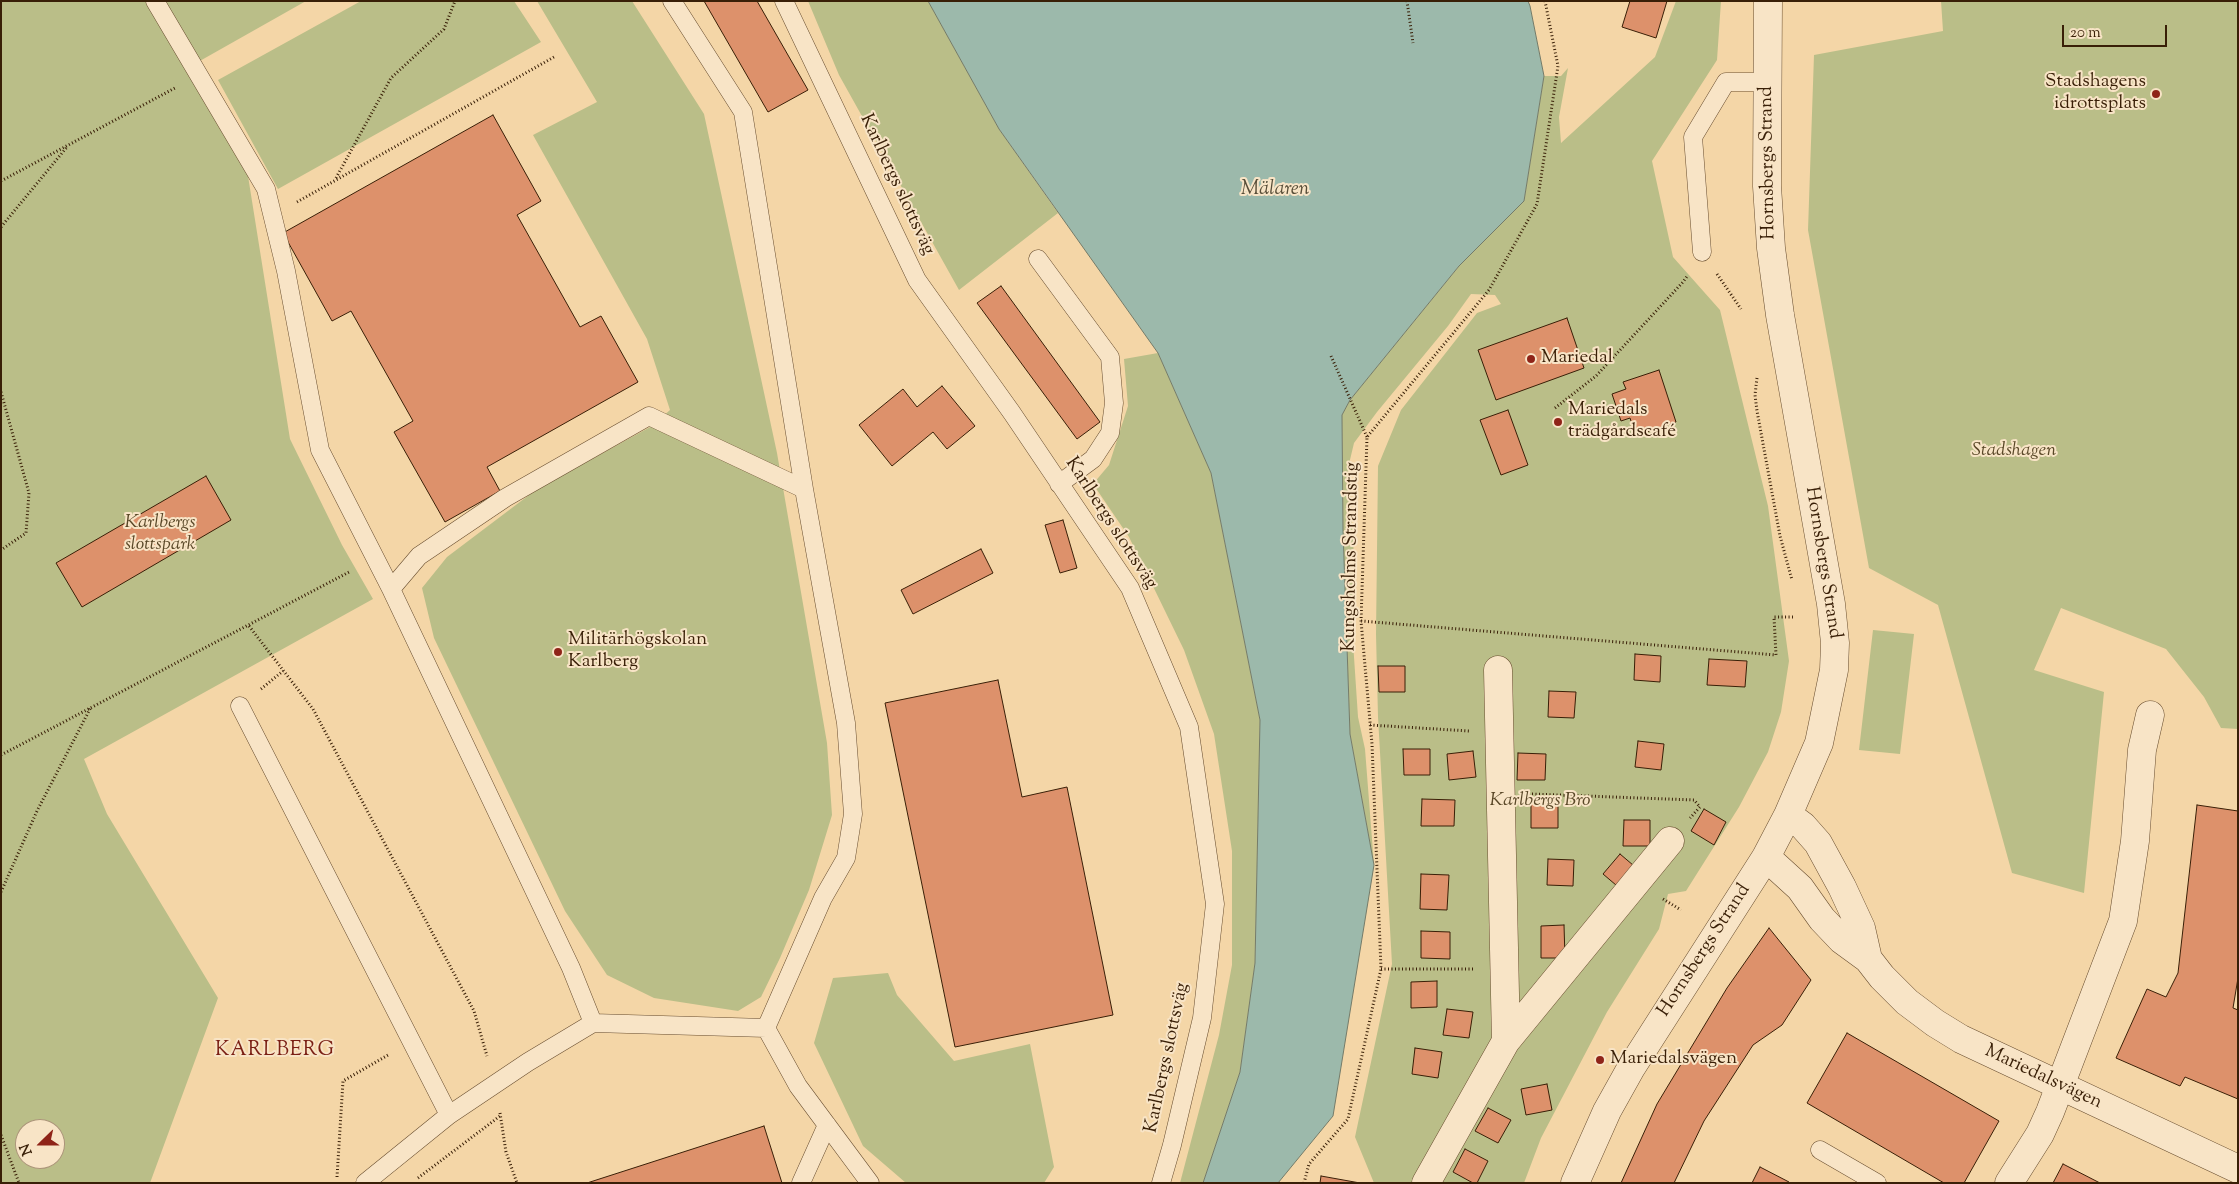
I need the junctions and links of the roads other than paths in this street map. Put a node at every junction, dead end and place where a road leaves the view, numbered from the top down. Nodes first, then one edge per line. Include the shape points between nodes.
1 (155, 1) edge
2 (672, 1) edge
3 (784, 1) edge
4 (1768, 1) edge
5 (1767, 82) junction
6 (1702, 252) road end
7 (1038, 259) dead end
8 (1059, 484) junction
9 (804, 489) junction
10 (391, 589) junction
11 (1498, 670) dead end
12 (240, 706) dead end
13 (2150, 715) dead end
14 (1788, 815) junction
15 (1670, 841) road end
16 (1766, 857) junction
17 (1868, 959) junction
18 (593, 1023) junction
19 (766, 1028) junction
20 (1506, 1041) junction
21 (2060, 1086) junction
22 (449, 1115) junction
23 (827, 1125) junction
24 (1820, 1150) dead end
25 (2238, 1169) edge
26 (364, 1183) edge
27 (801, 1183) edge
28 (870, 1183) edge
29 (1161, 1183) edge
30 (1426, 1183) edge
31 (1575, 1183) edge
32 (1877, 1183) edge
33 (2009, 1183) edge

1 - 10 lane via 266,189 286,271 320,450
2 - 9 lane via 743,112
3 - 8 lane, Karlbergs slottsväg via 917,280
4 - 5 street, Hornsbergs Strand
5 - 6 lane via 1726,82 1693,137
5 - 14 street, Hornsbergs Strand via 1767,186 1771,248 1835,643 1834,670 1819,743
7 - 8 lane via 1110,357 1111,366 1114,403 1110,433 1093,459
8 - 29 lane, Karlbergs slottsväg via 1130,588 1189,727 1216,904 1202,1018
9 - 10 lane via 649,416 506,498 419,556
9 - 19 lane via 846,723 853,814 846,858 823,898
10 - 18 lane via 571,968
11 - 20 street
12 - 22 lane
13 - 21 street via 2142,750 2134,850 2123,921
14 - 16 street, Hornsbergs Strand
14 - 17 street, Mariedalsvägen via 1818,843 1861,928
15 - 20 street
16 - 17 street, Mariedalsvägen via 1800,888 1842,940
16 - 31 street, Hornsbergs Strand via 1631,1068 1607,1111
17 - 21 street, Mariedalsvägen via 1907,1002 1935,1023 1961,1039
18 - 19 lane
18 - 22 lane
19 - 23 lane via 798,1086
20 - 30 street
21 - 25 street, Mariedalsvägen
21 - 33 street via 2040,1134
22 - 26 lane
23 - 27 lane
23 - 28 lane
24 - 32 lane

